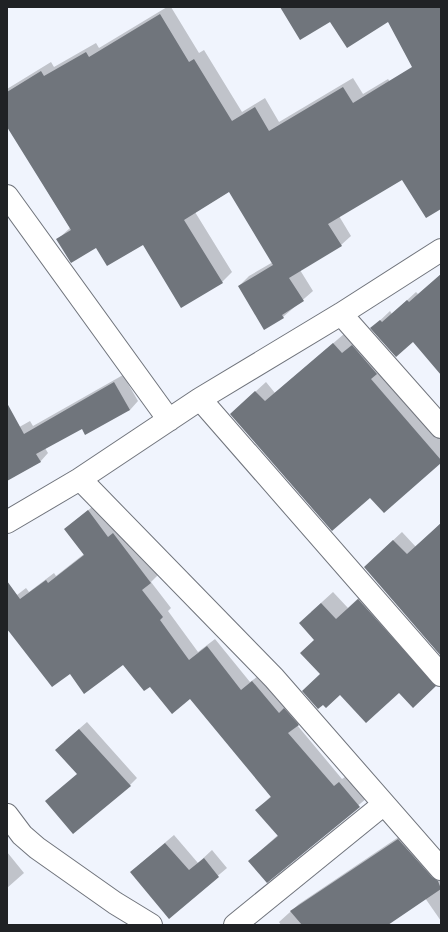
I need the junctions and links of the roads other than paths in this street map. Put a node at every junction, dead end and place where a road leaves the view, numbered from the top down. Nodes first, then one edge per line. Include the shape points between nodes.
1 (7, 196) edge
2 (441, 250) edge
3 (341, 314) junction
4 (200, 399) junction
5 (169, 420) junction
6 (441, 427) edge
7 (80, 479) junction
8 (7, 522) edge
9 (441, 674) edge
10 (384, 804) junction
11 (7, 815) edge
12 (441, 869) edge
13 (151, 925) edge
14 (234, 925) edge

1 - 5 street
2 - 3 street
3 - 4 street
3 - 6 street
4 - 5 street
4 - 9 street
5 - 7 street
7 - 8 street
7 - 10 street via 274,678
10 - 12 street
10 - 14 street
11 - 13 street via 22,835 38,848 115,903

